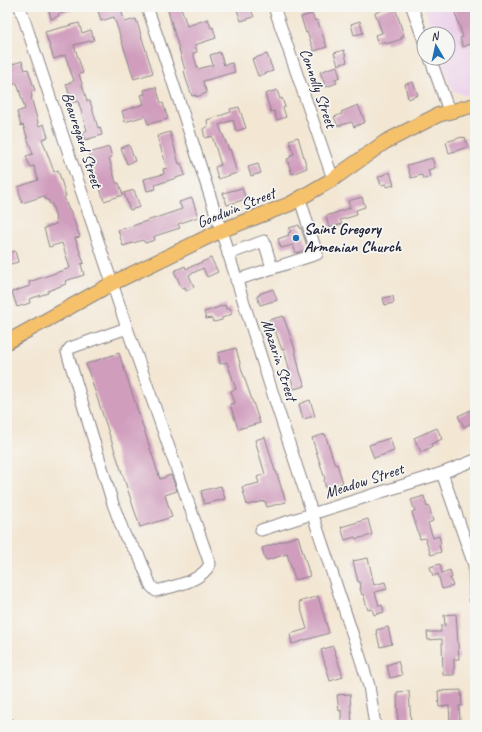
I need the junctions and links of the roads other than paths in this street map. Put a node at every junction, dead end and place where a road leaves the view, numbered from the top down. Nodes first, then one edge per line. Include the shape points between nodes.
1 (20, 7) edge
2 (147, 7) edge
3 (274, 7) edge
4 (412, 7) edge
5 (419, 26) edge
6 (433, 66) edge
7 (475, 105) edge
8 (449, 111) junction
9 (333, 179) junction
10 (300, 199) junction
11 (220, 231) junction
12 (228, 254) junction
13 (272, 268) junction
14 (236, 280) junction
15 (113, 283) junction
16 (127, 328) junction
17 (7, 342) edge
18 (475, 460) edge
19 (442, 473) junction
20 (313, 514) junction
21 (261, 530) dead end
22 (474, 565) edge
23 (475, 599) edge
24 (7, 723) edge
25 (10, 725) edge
26 (375, 725) edge

1 - 15 street, Beauregard Street
2 - 11 street, Mazarin Street via 200,163
3 - 9 street, Connolly Street
4 - 5 street
6 - 8 street
7 - 8 main road, Goodwin Street
8 - 9 main road, Goodwin Street via 385,142
9 - 10 main road, Goodwin Street
10 - 11 main road, Goodwin Street
10 - 13 street via 317,254
11 - 12 street, Mazarin Street
11 - 15 main road, Goodwin Street
12 - 13 street via 264,241
12 - 14 street, Mazarin Street
13 - 14 street
14 - 20 street, Mazarin Street
15 - 16 street, Beauregard Street
15 - 17 main road, Goodwin Street
16 - 16 street, Beauregard Street via 210,564 207,570 196,577 156,591 151,586 139,556 125,536 113,504 67,352 70,348
18 - 19 street, Meadow Street
19 - 20 street, Meadow Street
19 - 22 street
20 - 21 street, Meadow Street
20 - 26 street, Mazarin Street via 369,686
22 - 23 street
24 - 25 street

